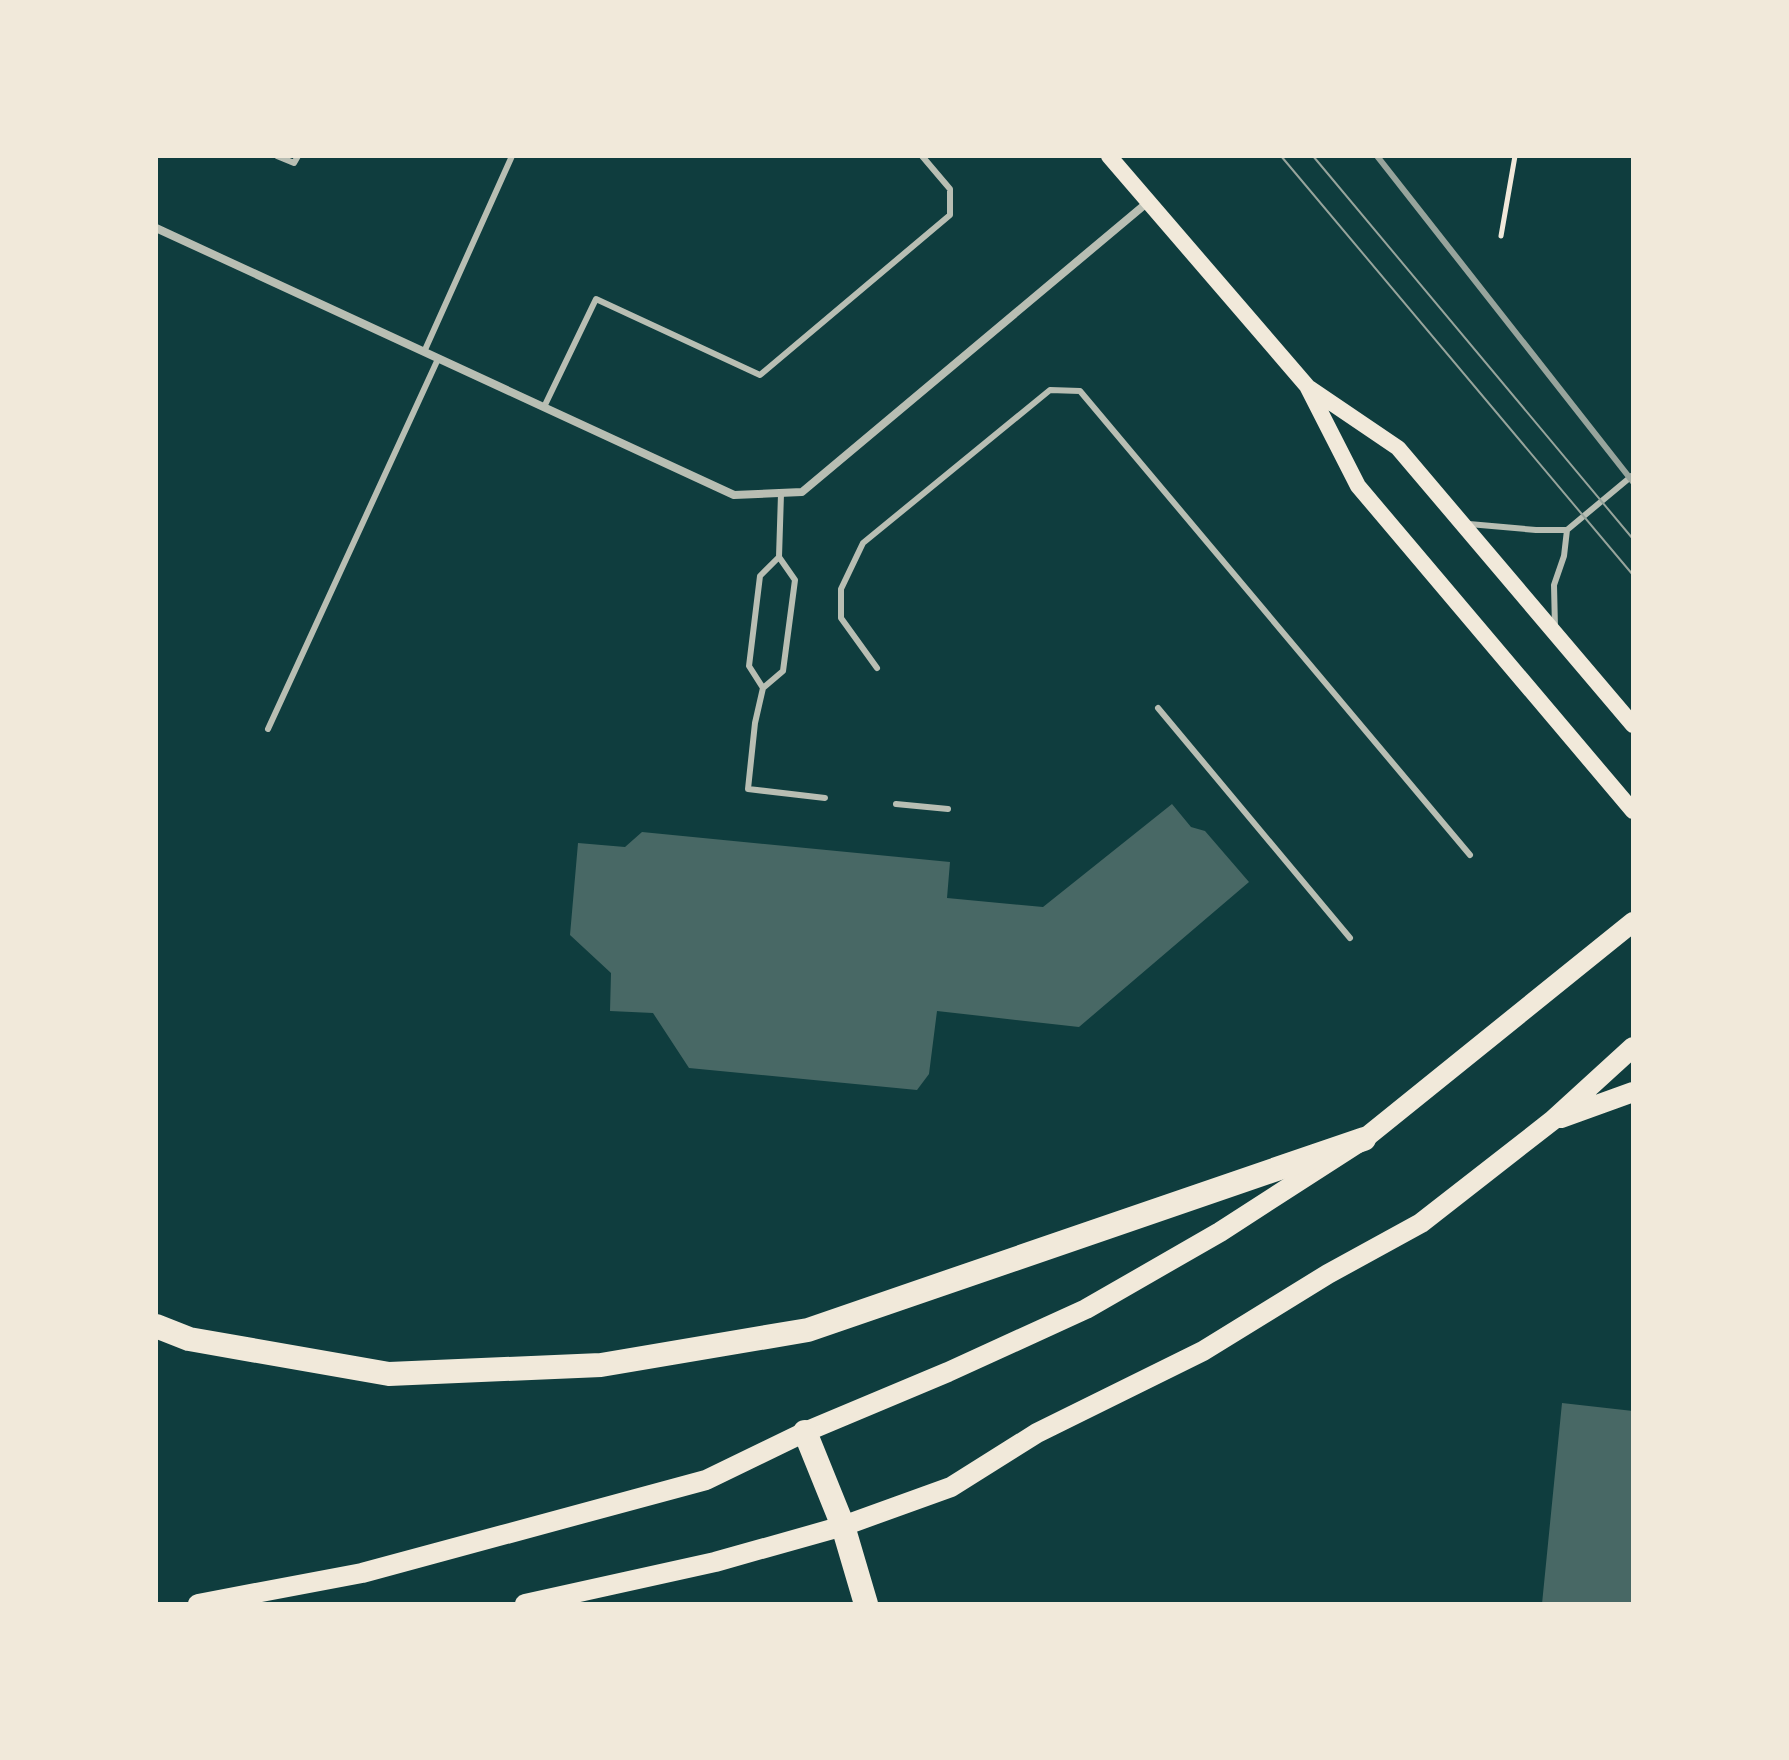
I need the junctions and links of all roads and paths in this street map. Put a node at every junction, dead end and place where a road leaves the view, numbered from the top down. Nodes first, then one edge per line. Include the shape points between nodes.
1 (277, 156) edge
2 (298, 156) edge
3 (512, 156) edge
4 (922, 156) edge
5 (1109, 156) edge
6 (1515, 156) edge
7 (1148, 202) junction
8 (156, 228) edge
9 (1501, 236) dead end
10 (424, 352) junction
11 (438, 359) junction
12 (1307, 386) junction
13 (544, 407) junction
14 (1633, 475) edge
15 (781, 494) junction
16 (1463, 524) junction
17 (1567, 530) junction
18 (779, 557) junction
19 (1555, 633) junction
20 (877, 668) dead end
21 (763, 688) junction
22 (1158, 708) dead end
23 (1633, 725) edge
24 (268, 729) dead end
25 (825, 798) dead end
26 (896, 804) dead end
27 (948, 809) dead end
28 (1633, 811) edge
29 (1470, 855) dead end
30 (1633, 922) edge
31 (1350, 938) dead end
32 (1633, 1047) edge
33 (1633, 1092) edge
34 (1553, 1120) junction
35 (1364, 1139) junction
36 (156, 1326) edge
37 (805, 1432) junction
38 (843, 1526) junction
39 (198, 1604) edge
40 (525, 1604) edge
41 (866, 1604) edge

1 - 2 lane via 294,163
3 - 10 lane
4 - 13 lane via 950,189 950,215 760,375 596,299
5 - 7 main road
6 - 9 path
7 - 12 main road
7 - 15 street via 802,492
8 - 10 street
10 - 11 street
11 - 13 street
11 - 24 lane
12 - 16 main road via 1398,448
12 - 28 main road via 1358,486
13 - 15 street via 734,495
14 - 17 lane
15 - 18 lane
16 - 17 lane
16 - 19 main road
17 - 19 lane via 1554,585
18 - 21 lane via 760,576 749,666
18 - 21 lane via 795,580 783,671
19 - 23 main road
20 - 29 lane via 841,618 841,589 863,543 1050,390 1080,391
21 - 25 lane via 748,789
22 - 31 lane
26 - 27 lane
30 - 35 main road
32 - 34 main road
33 - 34 main road
34 - 38 main road via 1421,1223 1203,1351 1037,1433 951,1487
35 - 36 highway via 808,1330 601,1365 389,1374 189,1339
35 - 37 main road via 1220,1232 1086,1309
37 - 38 highway
37 - 39 main road via 706,1480 362,1573
38 - 40 main road via 715,1562
38 - 41 highway

